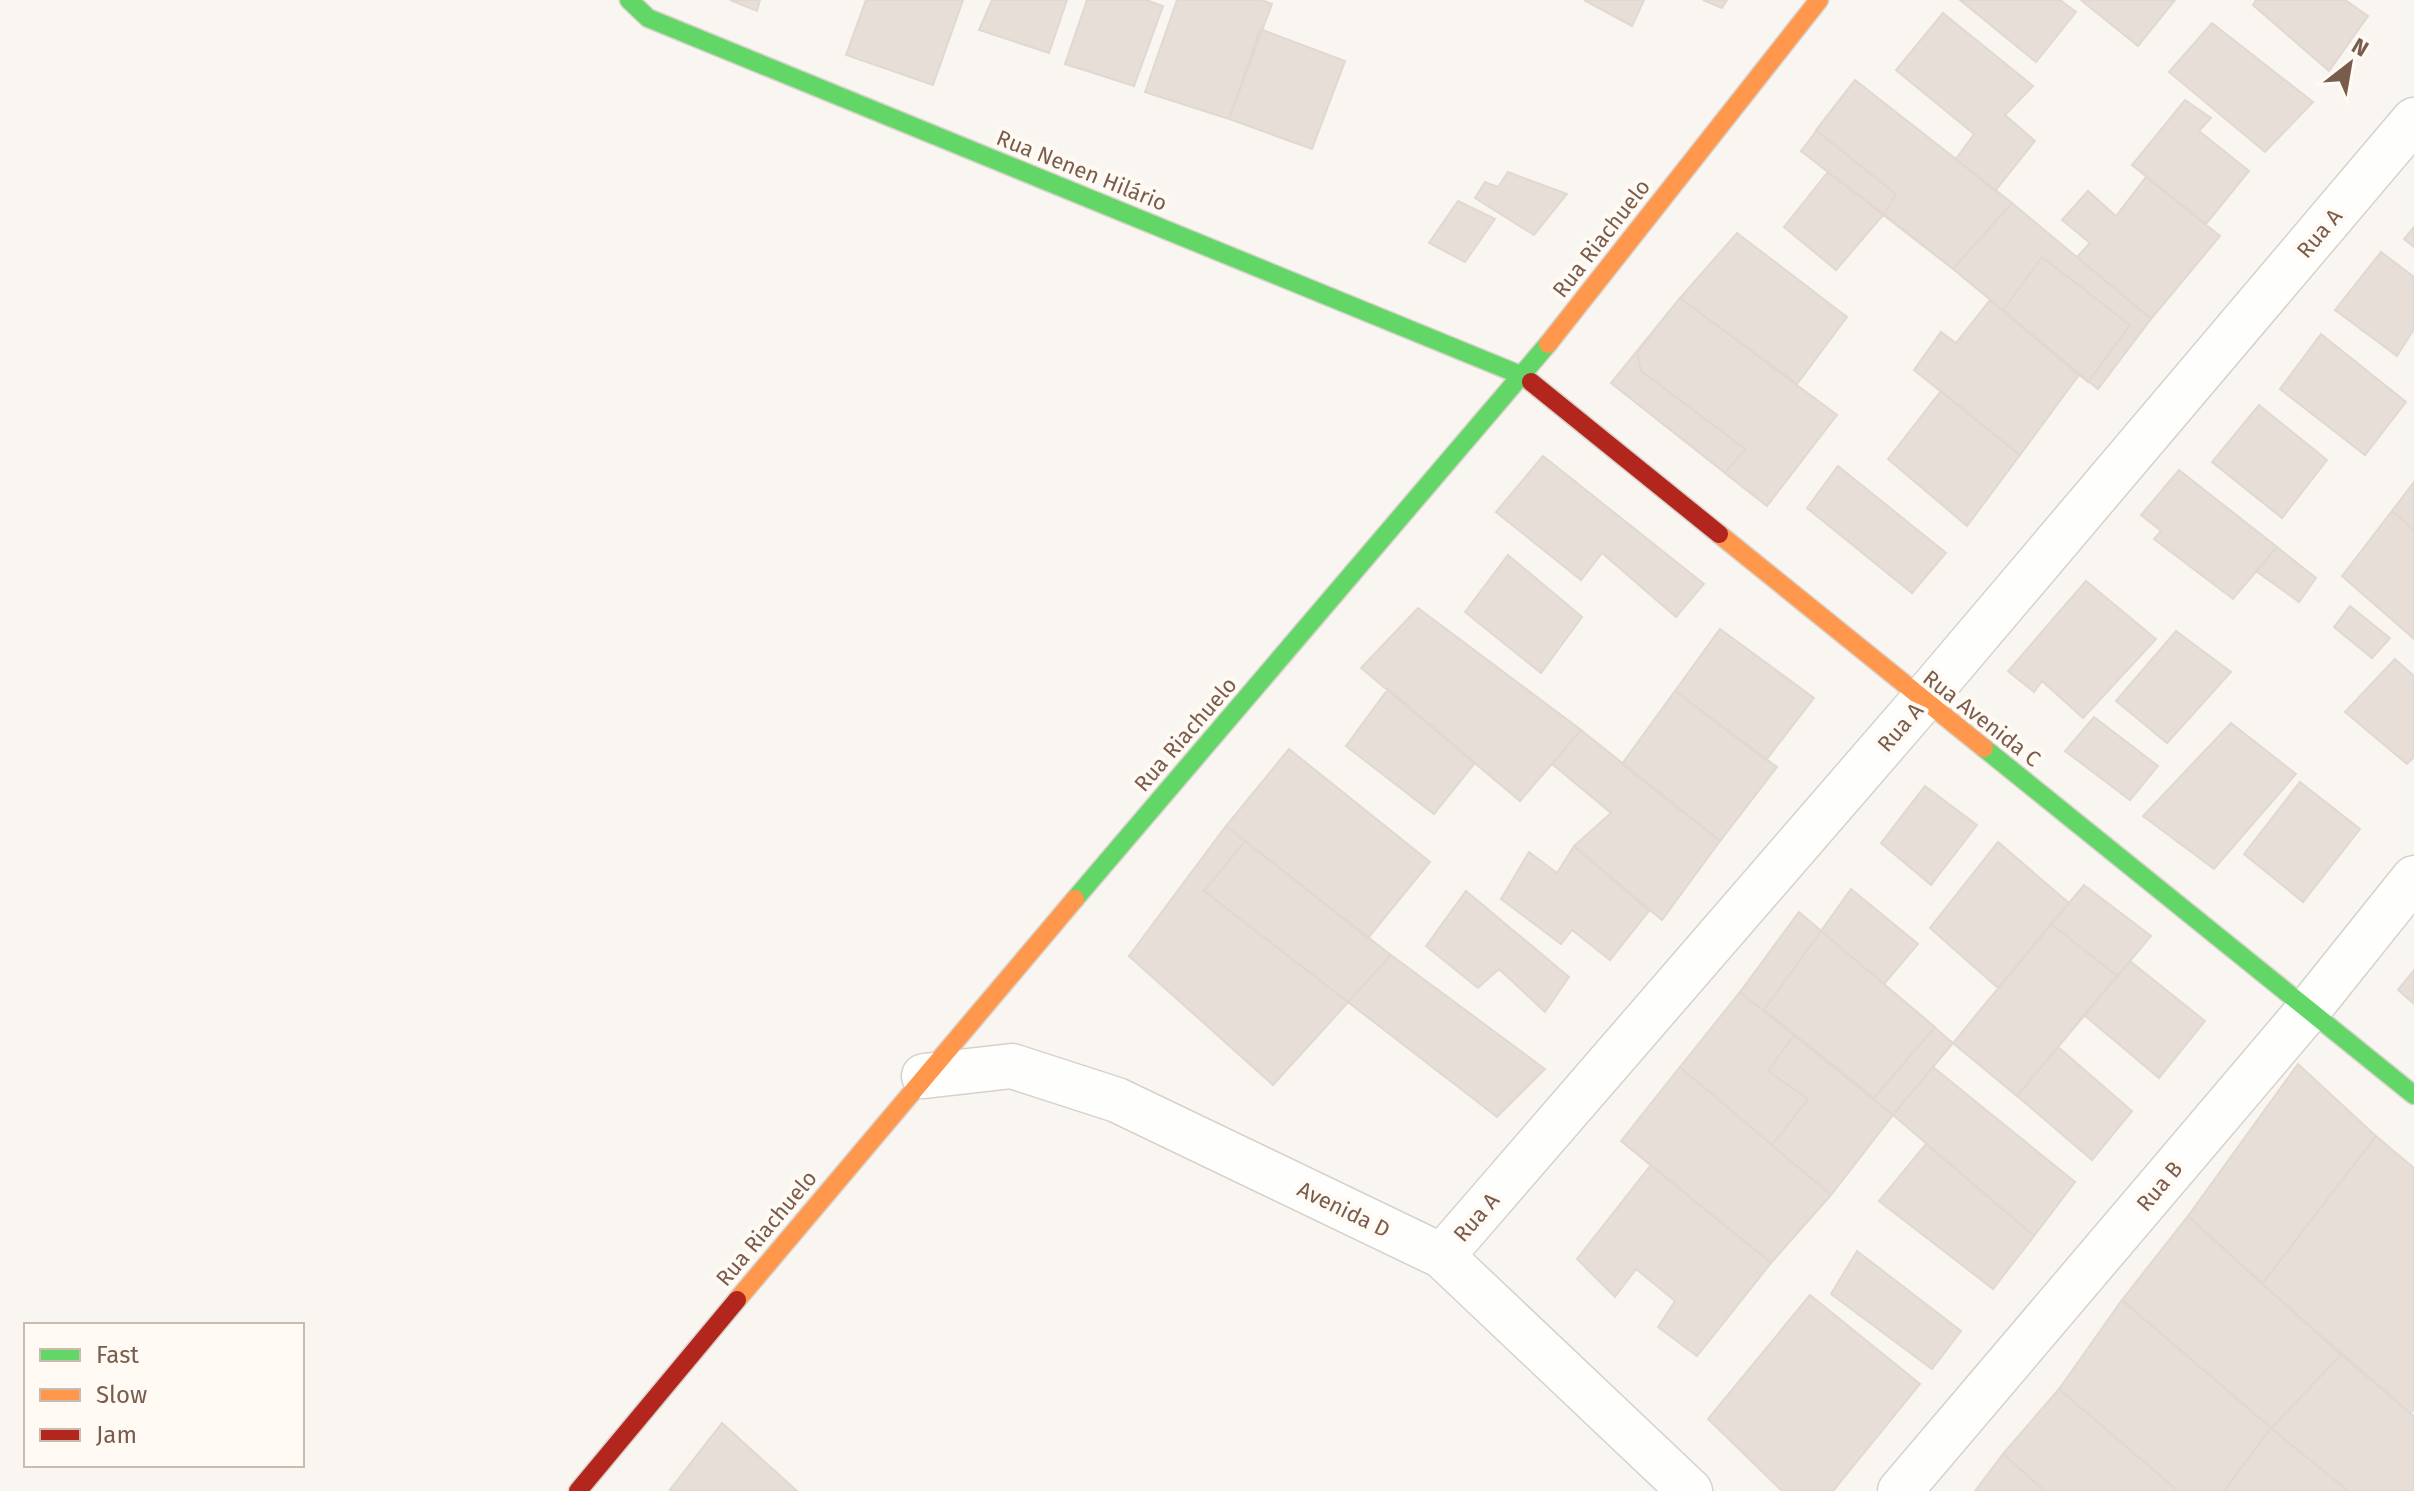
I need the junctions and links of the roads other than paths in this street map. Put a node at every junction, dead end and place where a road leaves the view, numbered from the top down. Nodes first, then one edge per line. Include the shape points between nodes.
1 (629, 0) edge
2 (1819, 0) edge
3 (2414, 120) edge
4 (1523, 376) junction
5 (1922, 701) junction
6 (2414, 878) edge
7 (2310, 1008) junction
8 (924, 1076) junction
9 (2414, 1095) edge
10 (1442, 1256) junction
11 (578, 1491) edge
12 (1690, 1491) edge
13 (1900, 1491) edge

1 - 4 street, Rua Nenen Hilário via 648,18
2 - 4 street, Rua Riachuelo
3 - 5 street, Rua A
4 - 5 street, Rua Avenida C
4 - 8 street, Rua Riachuelo
5 - 7 street, Rua Avenida C
5 - 10 street, Rua A
6 - 7 street, Rua B
7 - 9 street, Rua Avenida C
7 - 13 street, Rua B
8 - 10 street, Avenida D via 1012,1066 1117,1100
8 - 11 street, Rua Riachuelo
10 - 12 street, Avenida D

